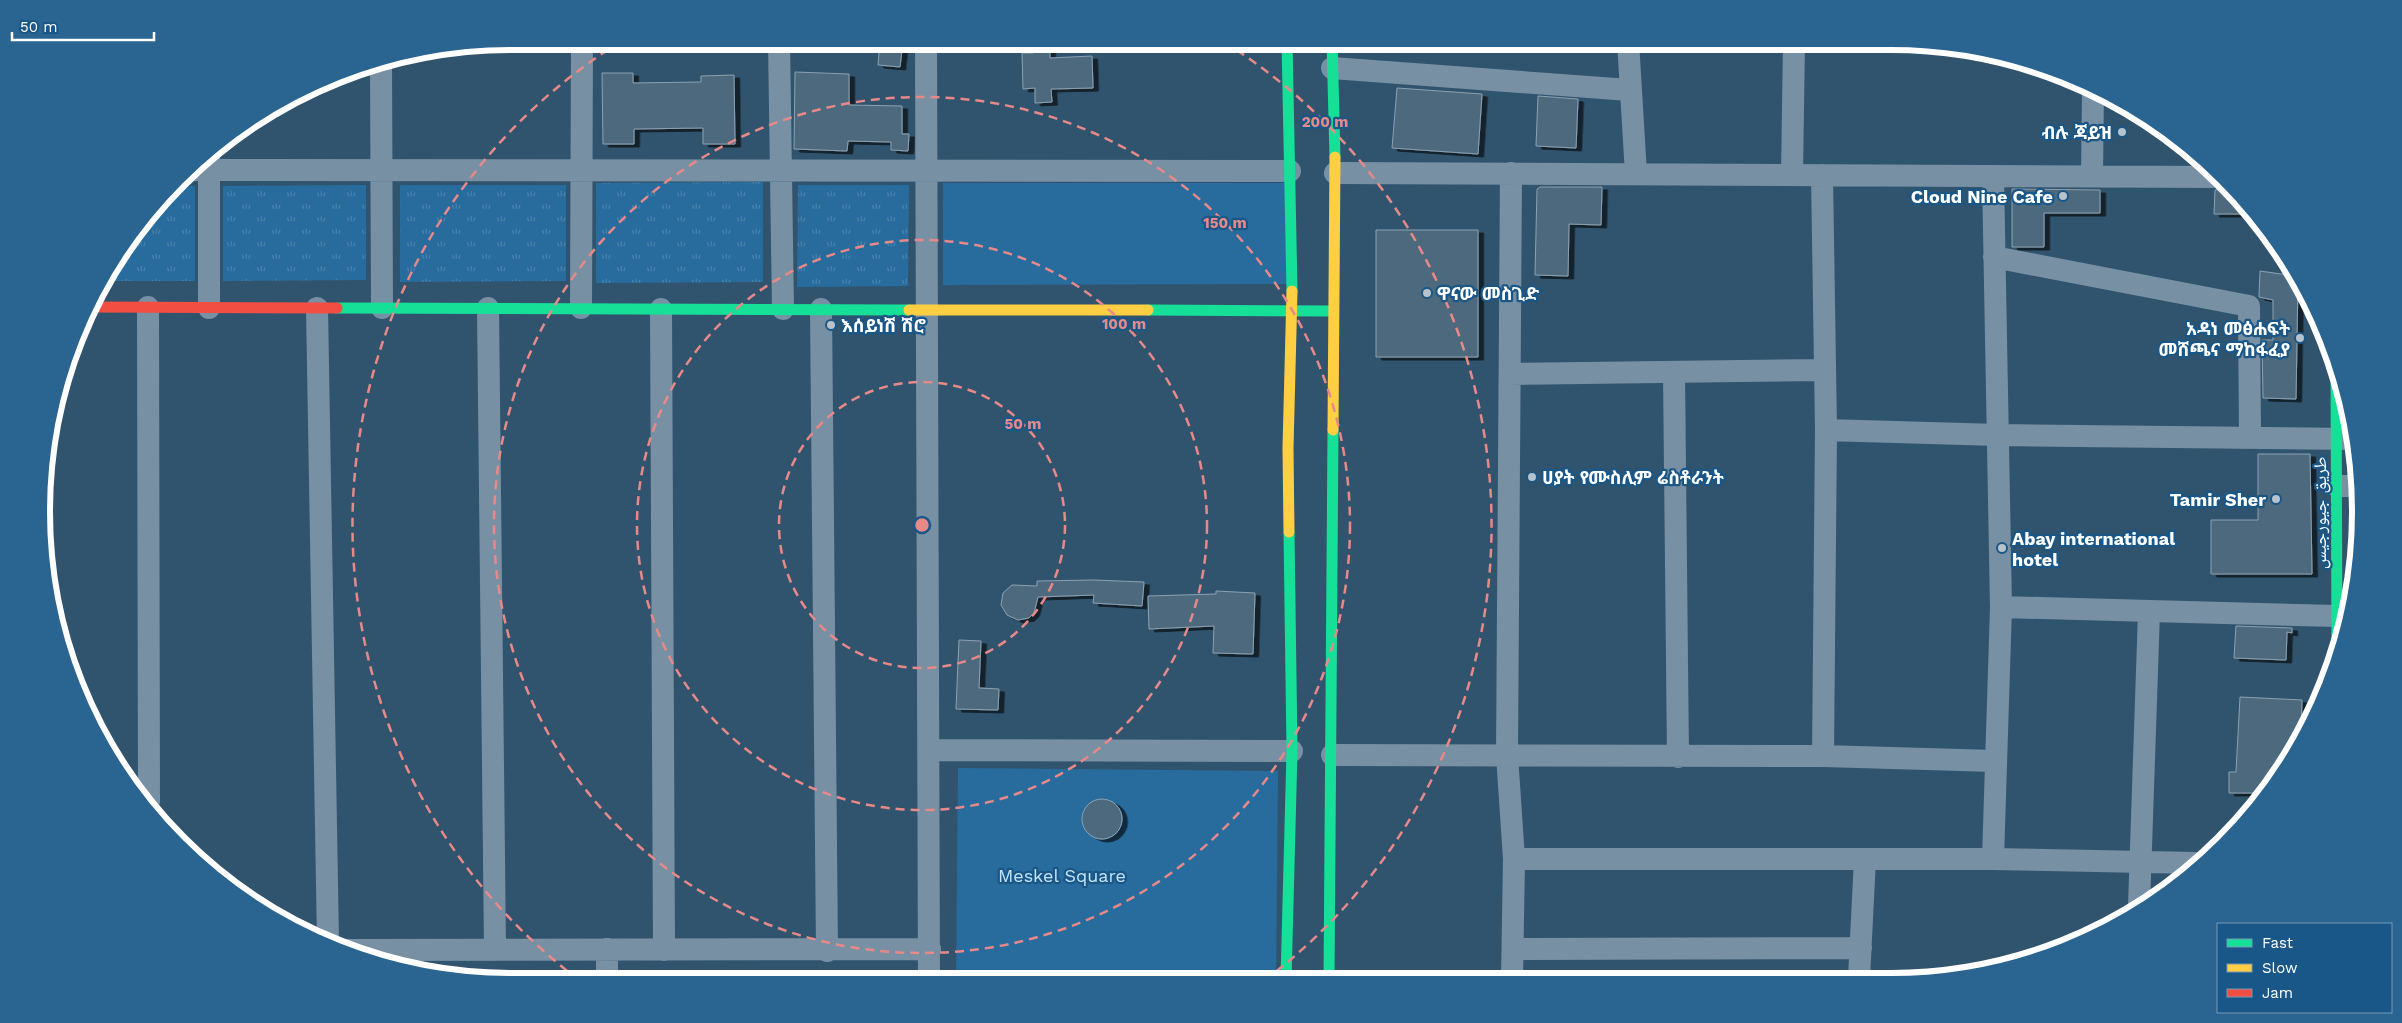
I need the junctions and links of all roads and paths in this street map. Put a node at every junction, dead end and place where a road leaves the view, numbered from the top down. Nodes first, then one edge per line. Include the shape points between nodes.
1 (582, 50) edge
2 (779, 50) edge
3 (926, 50) edge
4 (1288, 50) edge
5 (1332, 50) edge
6 (1628, 50) edge
7 (1794, 50) edge
8 (1332, 68) junction
9 (381, 69) edge
10 (1629, 90) junction
11 (2093, 97) edge
12 (208, 164) edge
13 (204, 168) edge
14 (382, 170) junction
15 (583, 170) junction
16 (781, 170) junction
17 (928, 170) junction
18 (1295, 171) junction
19 (1330, 173) junction
20 (1511, 173) junction
21 (1636, 174) junction
22 (1792, 175) junction
23 (1822, 175) junction
24 (1992, 176) junction
25 (2092, 176) junction
26 (2208, 177) edge
27 (1994, 257) junction
28 (98, 308) edge
29 (148, 308) junction
30 (209, 308) junction
31 (317, 308) junction
32 (382, 308) junction
33 (488, 308) junction
34 (581, 308) junction
35 (661, 309) junction
36 (783, 309) junction
37 (821, 309) junction
38 (929, 309) junction
39 (1292, 310) junction
40 (1332, 311) junction
41 (1824, 370) junction
42 (1674, 372) junction
43 (1510, 374) junction
44 (2341, 413) edge
45 (1826, 430) junction
46 (1998, 435) junction
47 (2250, 438) junction
48 (2344, 439) edge
49 (2337, 486) junction
50 (2351, 486) edge
51 (2001, 607) junction
52 (2149, 612) junction
53 (2337, 616) junction
54 (2337, 627) edge
55 (930, 750) junction
56 (1312, 753) junction
57 (1507, 755) junction
58 (1823, 756) junction
59 (1678, 757) junction
60 (1995, 761) junction
61 (149, 797) edge
62 (1514, 859) junction
63 (1865, 859) junction
64 (1992, 859) junction
65 (2142, 860) junction
66 (2189, 863) edge
67 (2139, 900) edge
68 (328, 935) edge
69 (1861, 948) junction
70 (495, 949) junction
71 (607, 949) junction
72 (930, 949) junction
73 (1513, 949) junction
74 (366, 950) edge
75 (664, 950) junction
76 (827, 951) junction
77 (607, 973) edge
78 (930, 973) edge
79 (1287, 973) edge
80 (1328, 973) edge
81 (1512, 973) edge
82 (1859, 973) edge

1 - 15 street
2 - 16 street
3 - 17 street
4 - 18 main road
5 - 8 main road
6 - 10 street
7 - 22 street
8 - 10 street
8 - 19 main road
9 - 14 street
10 - 21 street
11 - 25 street
12 - 14 street
13 - 30 street
14 - 15 street
14 - 32 street
15 - 16 street
15 - 34 street
16 - 17 street
16 - 36 street
17 - 18 street
17 - 38 street
18 - 39 main road
19 - 20 street
19 - 40 main road
20 - 21 street
20 - 43 street
21 - 22 street
22 - 23 street
23 - 24 street
23 - 41 street
24 - 25 street
24 - 27 street
25 - 26 street
27 - 46 street
27 - 47 street via 2249,306
28 - 29 main road
29 - 30 main road
29 - 61 street
30 - 31 main road
31 - 32 main road
31 - 68 street
32 - 33 main road
33 - 34 main road
33 - 70 street
34 - 35 main road
35 - 36 main road
35 - 75 street
36 - 37 main road
37 - 38 main road
37 - 76 street
38 - 39 main road
38 - 55 street
39 - 40 main road
39 - 56 main road via 1292,448
40 - 56 main road
41 - 42 street
41 - 45 street
42 - 43 street
42 - 59 street
43 - 57 street
44 - 48 main road, طريق جيورجيس
45 - 46 street
45 - 58 street
46 - 47 street
46 - 51 street
47 - 48 street
48 - 49 main road, طريق جيورجيس
49 - 50 street
49 - 53 main road, طريق جيورجيس
51 - 52 street
51 - 60 street
52 - 53 street
52 - 65 street
53 - 54 main road, طريق جيورجيس
55 - 56 street
55 - 72 street
56 - 57 street
56 - 79 main road
56 - 80 main road
57 - 59 street
57 - 62 street
58 - 59 street
58 - 60 street
60 - 64 street
62 - 63 street
62 - 73 street
63 - 64 street
63 - 69 street
64 - 65 street
65 - 66 street
65 - 67 street
69 - 73 street
69 - 82 street
70 - 71 street
70 - 74 street
71 - 75 street
71 - 77 street
72 - 76 street
72 - 78 street
73 - 81 street
75 - 76 street

